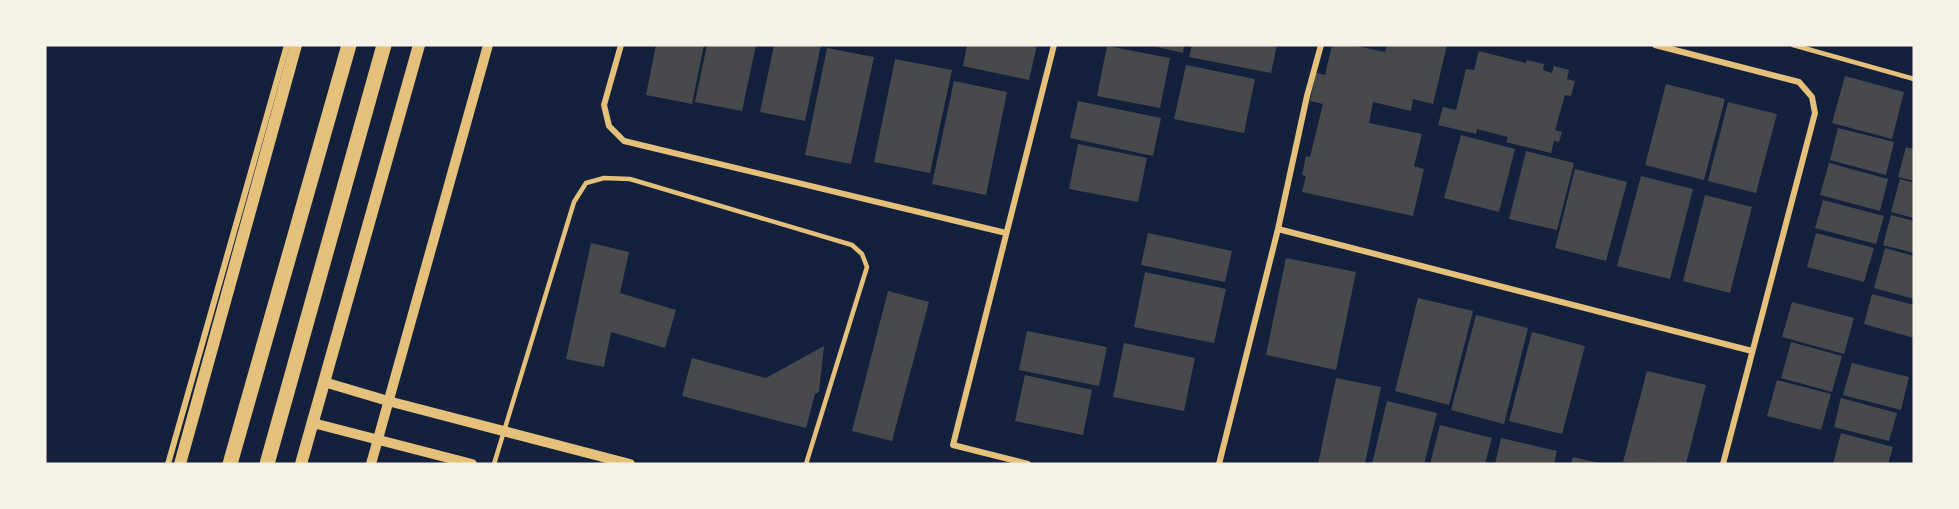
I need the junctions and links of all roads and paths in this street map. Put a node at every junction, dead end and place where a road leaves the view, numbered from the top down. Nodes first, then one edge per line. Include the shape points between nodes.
1 (287, 45) edge
2 (296, 45) edge
3 (349, 45) edge
4 (384, 45) edge
5 (419, 45) edge
6 (488, 45) edge
7 (621, 45) edge
8 (1054, 45) edge
9 (1321, 45) edge
10 (1654, 45) edge
11 (1793, 45) edge
12 (1914, 79) edge
13 (1278, 229) junction
14 (1006, 232) junction
15 (1752, 351) junction
16 (324, 382) junction
17 (388, 401) junction
18 (313, 423) junction
19 (506, 432) junction
20 (378, 439) junction
21 (168, 464) edge
22 (180, 464) edge
23 (230, 464) edge
24 (267, 464) edge
25 (301, 464) edge
26 (371, 464) edge
27 (472, 464) edge
28 (494, 464) edge
29 (630, 464) edge
30 (806, 464) edge
31 (1028, 464) edge
32 (1219, 464) edge
33 (1723, 464) edge

1 - 21 street
2 - 22 main road
3 - 23 main road
4 - 24 main road
5 - 16 main road
6 - 17 street
7 - 14 street via 604,105 609,126 624,141
8 - 14 street
9 - 13 street
10 - 15 street via 1798,82 1812,97 1815,113
11 - 12 lane
13 - 15 street
13 - 32 street
14 - 31 street via 953,445
15 - 33 street
16 - 17 street
16 - 18 main road
17 - 19 street
17 - 20 street
18 - 20 street
18 - 25 main road
19 - 28 lane
19 - 29 street
19 - 30 lane via 574,202 586,183 604,178 630,179 852,245 862,254 867,267
20 - 26 street
20 - 27 street

